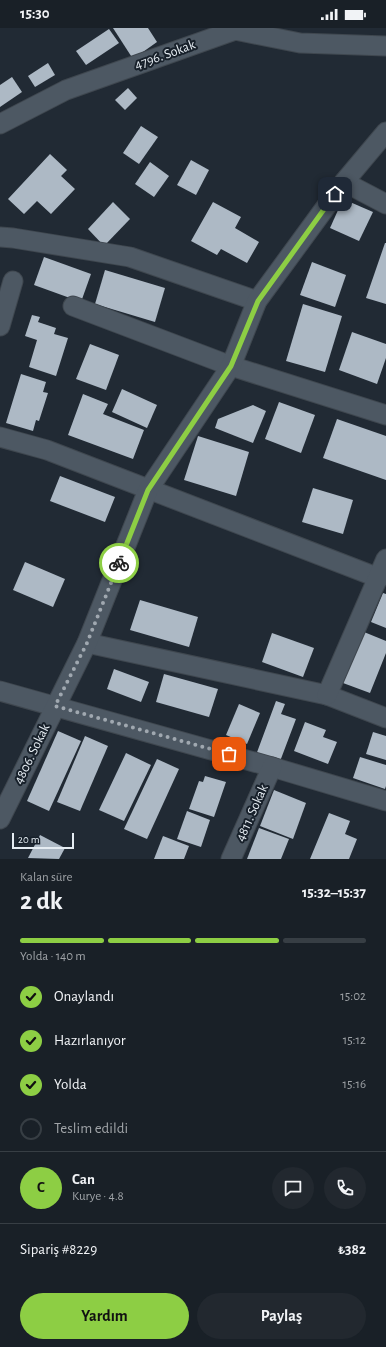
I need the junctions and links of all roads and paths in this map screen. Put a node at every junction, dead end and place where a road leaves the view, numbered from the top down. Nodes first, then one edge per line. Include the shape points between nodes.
1 (235, 29) edge
2 (386, 46) edge
3 (0, 124) edge
4 (386, 132) edge
5 (344, 182) junction
6 (386, 204) edge
7 (0, 237) edge
8 (13, 281) dead end
9 (258, 301) junction
10 (73, 306) dead end
11 (0, 326) edge
12 (231, 366) junction
13 (386, 415) edge
14 (0, 437) edge
15 (148, 490) junction
16 (386, 559) edge
17 (379, 578) junction
18 (87, 643) junction
19 (0, 691) edge
20 (327, 695) junction
21 (55, 706) junction
22 (386, 718) edge
23 (272, 767) junction
24 (386, 801) edge
25 (0, 819) edge
26 (231, 859) edge

1 - 2 street, 4796. Sokak via 300,43
1 - 3 street, 4796. Sokak via 66,90
4 - 5 street, 4806. Sokak
5 - 6 street
5 - 9 street, 4806. Sokak
7 - 9 street via 130,257
8 - 11 street
9 - 12 street, 4806. Sokak
10 - 12 street
12 - 13 street
12 - 15 street, 4806. Sokak
14 - 15 street via 47,450
15 - 17 street
15 - 18 street, 4806. Sokak
16 - 17 street
17 - 20 street
18 - 20 street
18 - 21 street, 4806. Sokak
19 - 21 street
20 - 22 street
21 - 23 street
21 - 25 street, 4806. Sokak
23 - 24 street
23 - 26 street, 4811. Sokak

